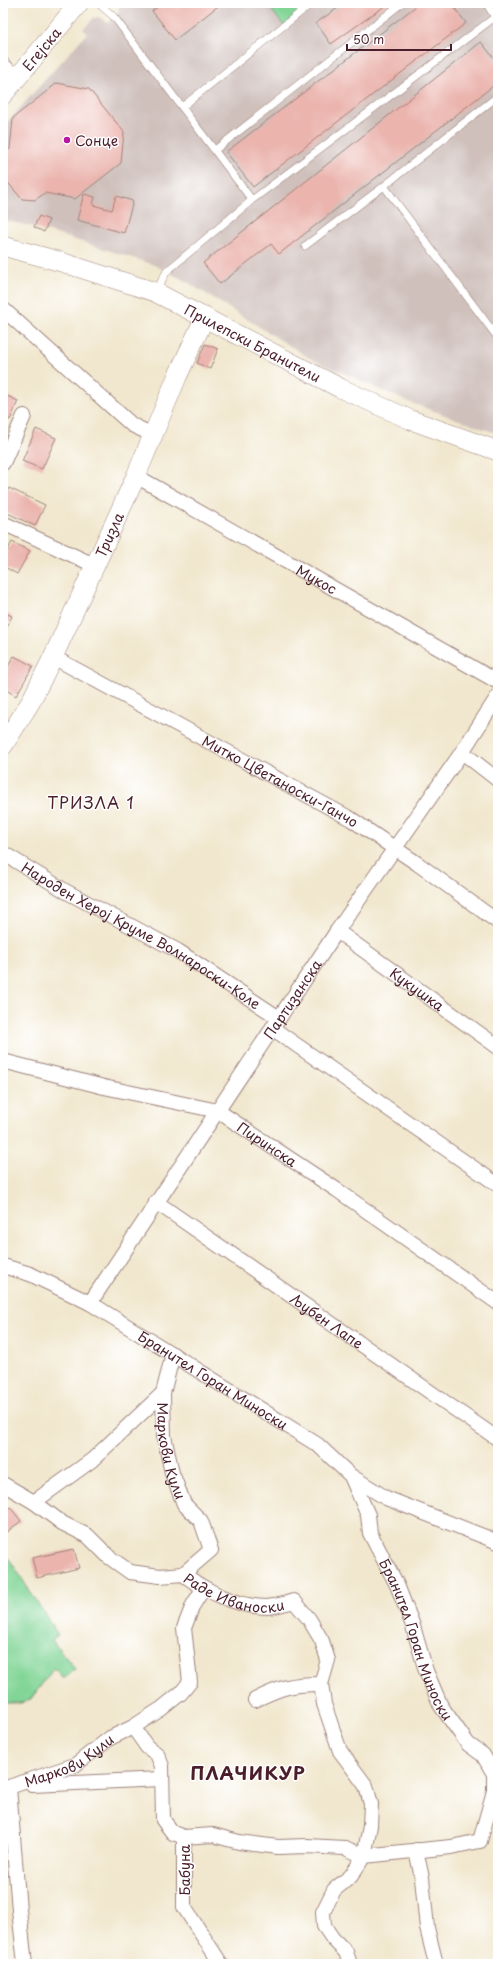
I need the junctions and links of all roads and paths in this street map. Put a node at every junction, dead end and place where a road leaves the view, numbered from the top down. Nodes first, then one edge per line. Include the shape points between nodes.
1 (80, 3) edge
2 (98, 3) edge
3 (312, 3) edge
4 (402, 3) edge
5 (486, 3) edge
6 (496, 19) edge
7 (3, 64) edge
8 (17, 78) junction
9 (3, 95) edge
10 (498, 96) edge
11 (182, 106) junction
12 (215, 150) junction
13 (384, 186) junction
14 (252, 200) junction
15 (3, 246) edge
16 (305, 246) dead end
17 (155, 292) junction
18 (3, 309) edge
19 (205, 317) junction
20 (498, 338) edge
21 (24, 416) dead end
22 (153, 435) junction
23 (498, 451) edge
24 (3, 463) edge
25 (136, 476) junction
26 (3, 523) edge
27 (94, 565) junction
28 (53, 657) junction
29 (498, 682) edge
30 (498, 696) edge
31 (3, 746) edge
32 (462, 752) junction
33 (498, 780) edge
34 (394, 847) junction
35 (3, 853) edge
36 (498, 922) edge
37 (337, 931) junction
38 (276, 1023) junction
39 (498, 1047) edge
40 (3, 1061) edge
41 (218, 1111) junction
42 (498, 1185) edge
43 (156, 1202) junction
44 (3, 1266) edge
45 (90, 1303) junction
46 (498, 1303) edge
47 (173, 1354) junction
48 (162, 1393) junction
49 (498, 1439) edge
50 (351, 1476) junction
51 (3, 1484) edge
52 (34, 1502) junction
53 (494, 1543) edge
54 (183, 1574) junction
55 (203, 1589) junction
56 (321, 1684) junction
57 (255, 1700) dead end
58 (133, 1727) junction
59 (161, 1779) junction
60 (6, 1786) edge
61 (497, 1794) edge
62 (492, 1819) edge
63 (184, 1837) junction
64 (416, 1850) junction
65 (364, 1856) junction
66 (25, 1964) edge
67 (221, 1964) edge
68 (350, 1964) edge
69 (436, 1964) edge

1 - 8 street, Егејска
2 - 11 lane via 114,17
3 - 11 lane
4 - 12 lane
5 - 6 lane
6 - 14 lane
7 - 8 street
8 - 9 street, Егејска
10 - 13 lane
11 - 12 lane
12 - 14 lane
13 - 16 lane
13 - 20 lane
14 - 17 lane via 167,271
15 - 17 street, Прилепски Бранители
17 - 19 street, Прилепски Бранители
18 - 22 street via 132,425
19 - 22 street, Тризла
19 - 23 street, Прилепски Бранители via 354,395 411,420
21 - 24 street
22 - 25 street, Тризла
25 - 27 street, Тризла
25 - 29 street, Мукос
26 - 27 street
27 - 28 street, Тризла
28 - 31 street, Тризла via 30,703
28 - 34 street, Митко Цветаноски-Ганчо via 351,819
30 - 32 street, Партизанска
32 - 33 street
32 - 34 street, Партизанска
34 - 36 street, Митко Цветаноски-Ганчо
34 - 37 street, Партизанска
35 - 38 street, Народен Херој Круме Волнароски-Коле via 68,892 178,951
37 - 38 street, Партизанска
37 - 39 street, Кукушка
38 - 41 street, Партизанска
38 - 42 street, Народен Херој Круме Волнароски-Коле
40 - 41 street, Пиринска via 104,1087
41 - 43 street, Партизанска
41 - 46 street, Пиринска via 337,1190
43 - 45 street, Партизанска
43 - 49 street, Љубен Лапе
44 - 45 street, Бранител Горан Миноски via 30,1274
45 - 47 street, Бранител Горан Миноски
47 - 48 street, Маркови Кули
47 - 50 street, Бранител Горан Миноски via 318,1445
48 - 52 street via 92,1460
48 - 54 street, Маркови Кули via 164,1436 172,1473 184,1504 202,1521 212,1550
50 - 53 street, Бранител Горан Миноски via 386,1498
50 - 61 street, Бранител Горан Миноски via 368,1515 370,1533 397,1586 412,1623 426,1671 441,1706 468,1744 483,1755 494,1774
51 - 52 street, Раде Иваноски
52 - 54 street, Раде Иваноски via 62,1523 88,1536 109,1557 130,1572 160,1576
54 - 55 street, Раде Иваноски
55 - 56 street, Раде Иваноски via 246,1605 268,1607 294,1601 309,1618 322,1641 328,1660
55 - 58 street, Маркови Кули via 184,1628 190,1682 161,1709
56 - 57 street via 295,1684 269,1692
56 - 65 street, Раде Иваноски via 324,1704 340,1751 366,1786 371,1804
58 - 59 street via 147,1747 157,1754 162,1766
58 - 60 street, Маркови Кули via 110,1738 75,1765
59 - 60 street
59 - 63 street via 163,1820 172,1833
60 - 66 street, Маркови Кули
61 - 62 street, Бранител Горан Миноски
62 - 64 street, Бранител Горан Миноски via 480,1841
63 - 65 street via 213,1835 239,1842 278,1847 345,1848
63 - 67 street, Бабуна via 184,1907
64 - 65 street
64 - 69 street via 422,1878 427,1928
65 - 68 street via 351,1876 334,1890 323,1912 324,1926 346,1952

